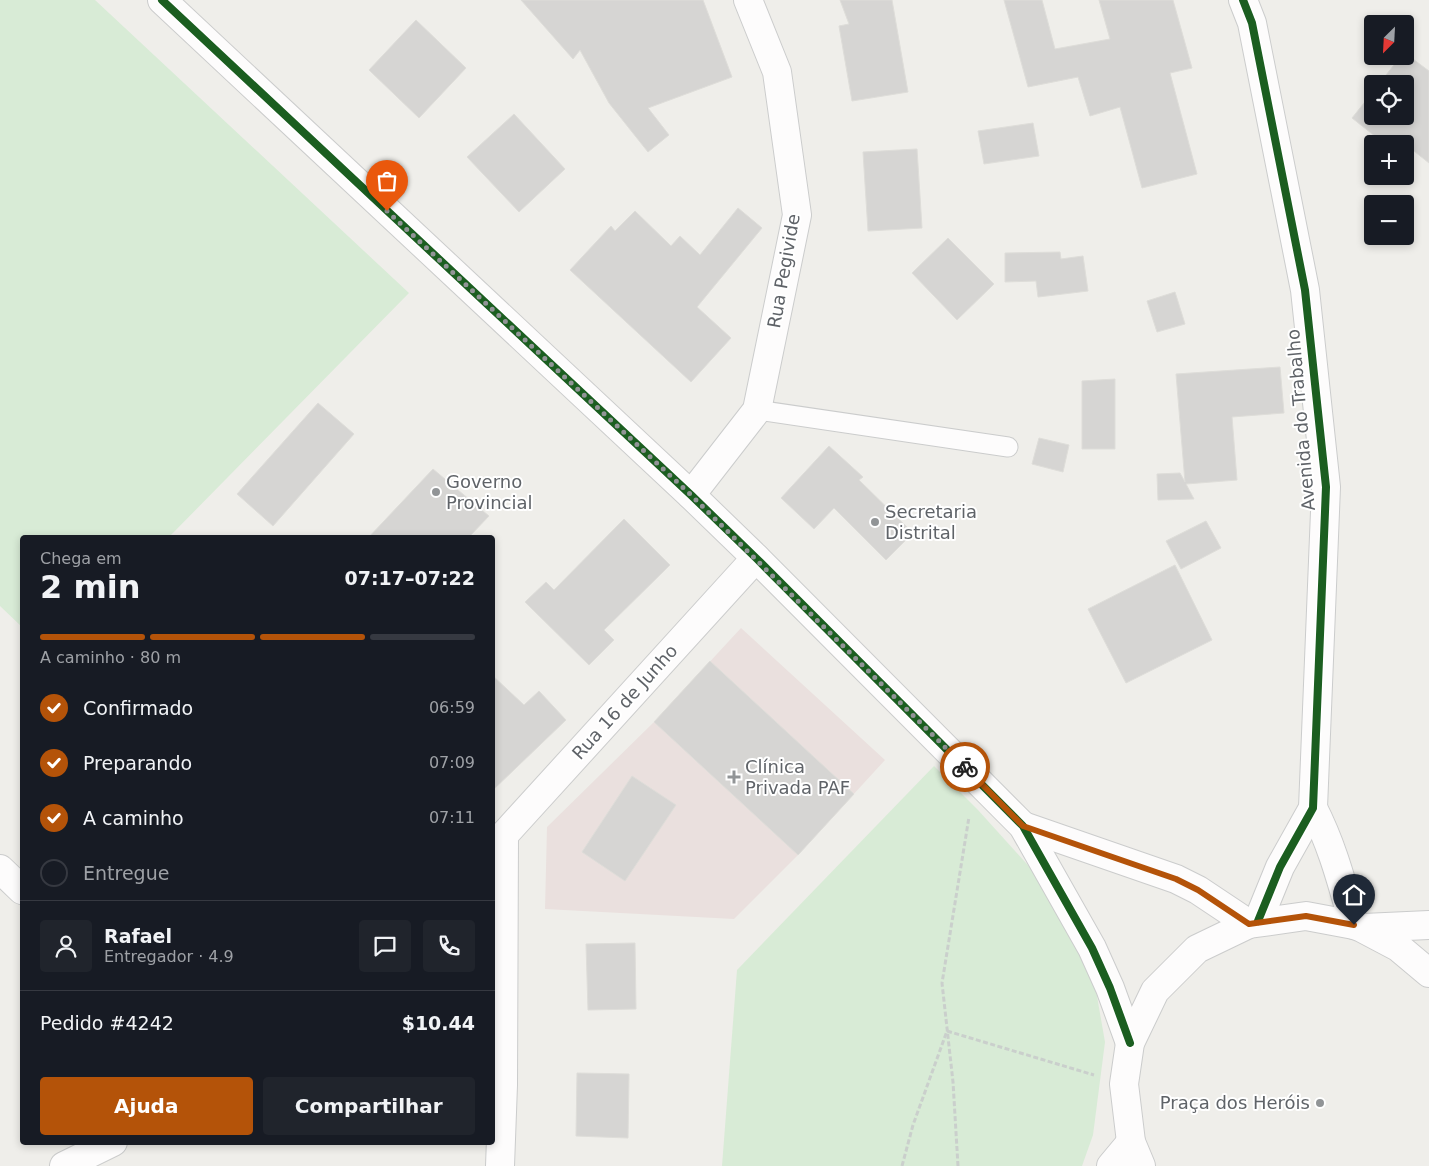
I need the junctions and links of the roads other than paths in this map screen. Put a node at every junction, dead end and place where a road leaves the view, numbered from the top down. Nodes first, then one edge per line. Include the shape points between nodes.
1 (162, 0) edge
2 (748, 0) edge
3 (1243, 0) edge
4 (757, 410) junction
5 (1008, 447) dead end
6 (691, 495) junction
7 (756, 558) junction
8 (1313, 808) junction
9 (1023, 826) junction
10 (498, 841) edge
11 (0, 869) edge
12 (20, 888) edge
13 (1254, 922) junction
14 (1429, 925) edge
15 (1358, 927) junction
16 (1429, 973) edge
17 (1130, 1043) junction
18 (107, 1145) edge
19 (1136, 1154) edge
20 (64, 1166) edge
21 (500, 1166) edge
22 (1111, 1166) edge

1 - 6 street
2 - 4 street, Rua Pegivide via 777,72 797,215
3 - 8 street, Avenida do Trabalho via 1252,22 1306,290 1326,487
4 - 5 lane
4 - 6 street, Rua Pegivide
6 - 7 street
7 - 9 street
7 - 10 street, Rua 16 de Junho
8 - 13 street, Avenida do Trabalho
8 - 15 street, Avenida do Trabalho via 1327,836
9 - 13 street via 1176,879
9 - 17 street via 1092,948
10 - 21 street via 503,1085
11 - 12 street
13 - 15 street via 1306,916
13 - 17 street via 1197,949 1155,991
14 - 15 street
15 - 16 street via 1398,946
17 - 19 street via 1124,1084
18 - 20 street
19 - 22 street

